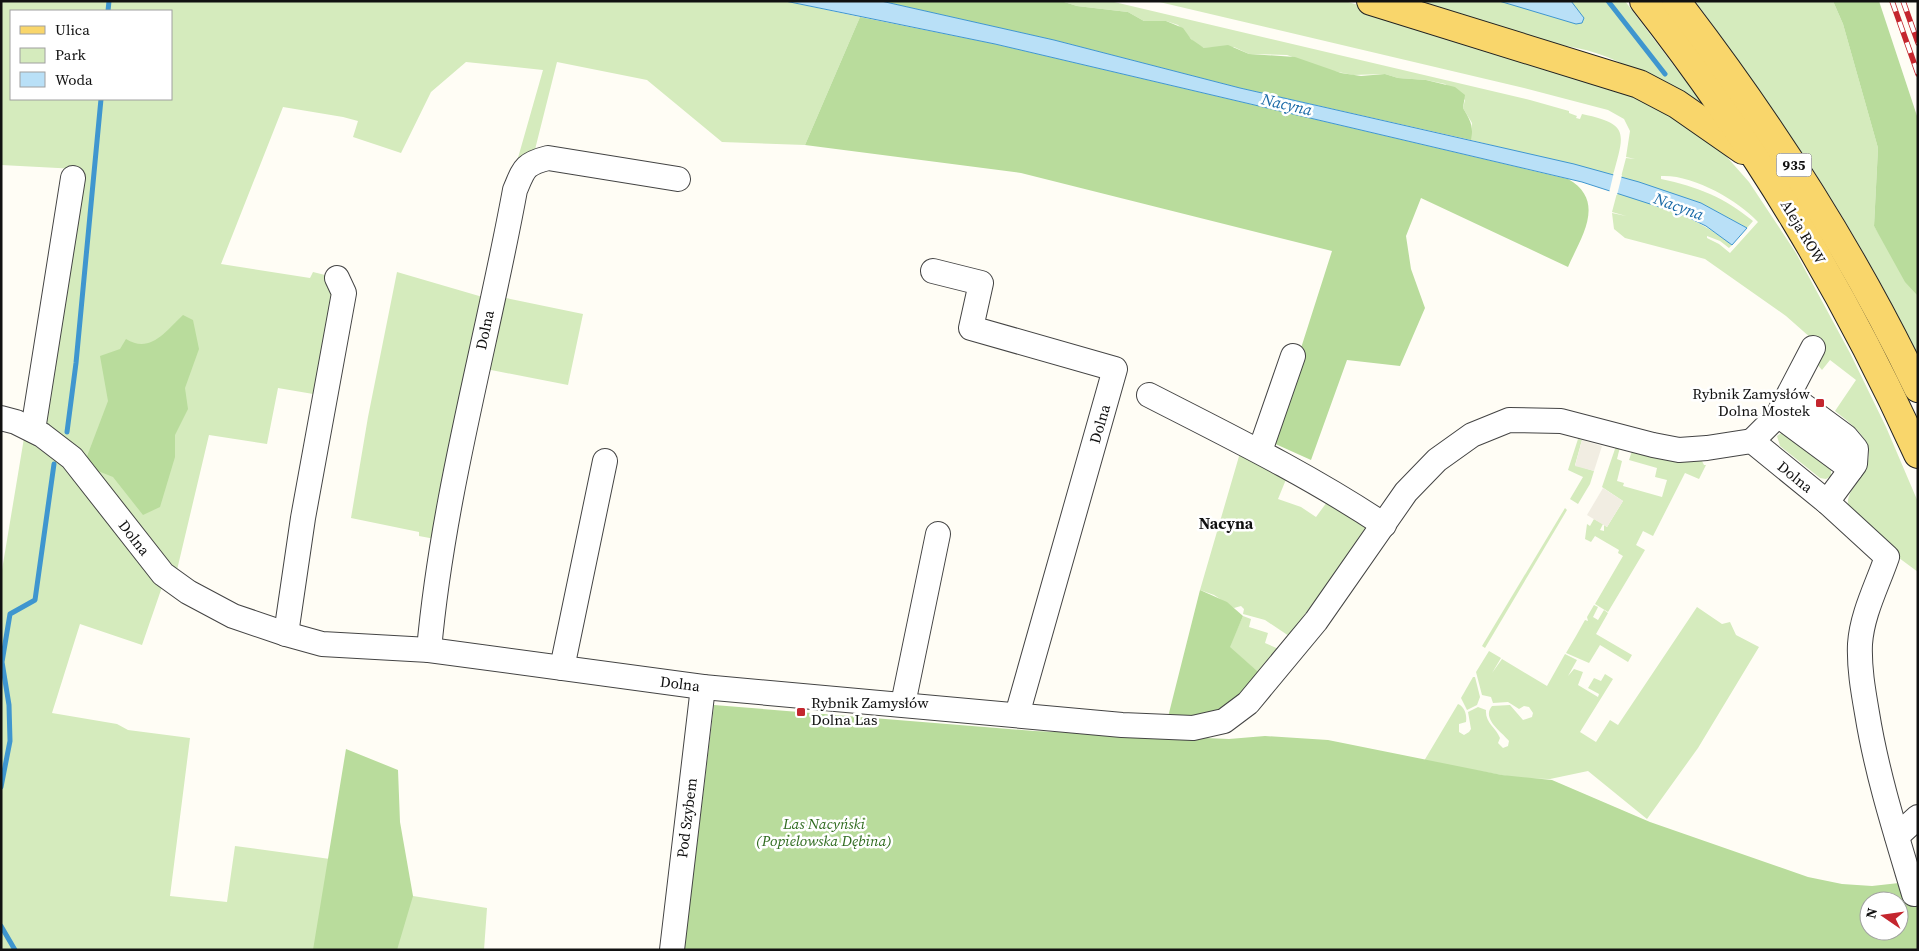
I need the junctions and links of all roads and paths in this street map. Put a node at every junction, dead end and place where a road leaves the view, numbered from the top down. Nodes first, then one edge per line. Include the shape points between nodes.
1 (1371, 1) edge
2 (1644, 1) edge
3 (1676, 1) edge
4 (1760, 162) junction
5 (73, 178) dead end
6 (678, 179) dead end
7 (933, 271) dead end
8 (337, 278) dead end
9 (1813, 348) dead end
10 (1293, 356) dead end
11 (1918, 388) edge
12 (1149, 395) dead end
13 (1781, 410) junction
14 (1, 418) edge
15 (33, 430) junction
16 (1752, 441) junction
17 (1260, 451) junction
18 (1918, 454) edge
19 (605, 461) dead end
20 (1827, 502) junction
21 (1384, 525) junction
22 (938, 534) dead end
23 (286, 634) junction
24 (428, 650) junction
25 (562, 668) junction
26 (703, 687) junction
27 (903, 704) junction
28 (1017, 715) junction
29 (1918, 817) edge
30 (1896, 836) junction
31 (1914, 894) dead end
32 (672, 950) edge

1 - 4 main road via 1639,84 1677,104
2 - 4 main road, Aleja ROW / 935
3 - 11 main road, Aleja ROW / 935 via 1801,176 1852,261
4 - 18 main road, Aleja ROW / 935 via 1829,275
5 - 15 street
6 - 24 street, Dolna via 548,158 532,162 525,168 515,190 460,448
7 - 28 street, Dolna via 981,283 971,328 1115,369
8 - 23 street via 344,293 303,518
9 - 13 street
10 - 17 street
12 - 17 street
13 - 16 street
13 - 20 street via 1851,469
14 - 15 street, Dolna
15 - 23 street, Dolna via 72,458 163,574 188,592 234,616
16 - 20 street, Dolna
16 - 21 street, Dolna via 1679,450 1561,420 1509,420 1472,435 1437,460 1406,492
17 - 21 street
19 - 25 street
20 - 30 street, Dolna via 1887,557 1865,616 1860,658 1870,733
21 - 28 street, Dolna via 1316,621 1248,703 1224,721 1193,728
22 - 27 street
23 - 24 street, Dolna via 322,644
24 - 25 street, Dolna
25 - 26 street, Dolna
26 - 27 street, Dolna
26 - 32 street, Pod Szybem
27 - 28 street, Dolna
29 - 30 street
30 - 31 street, Dolna

